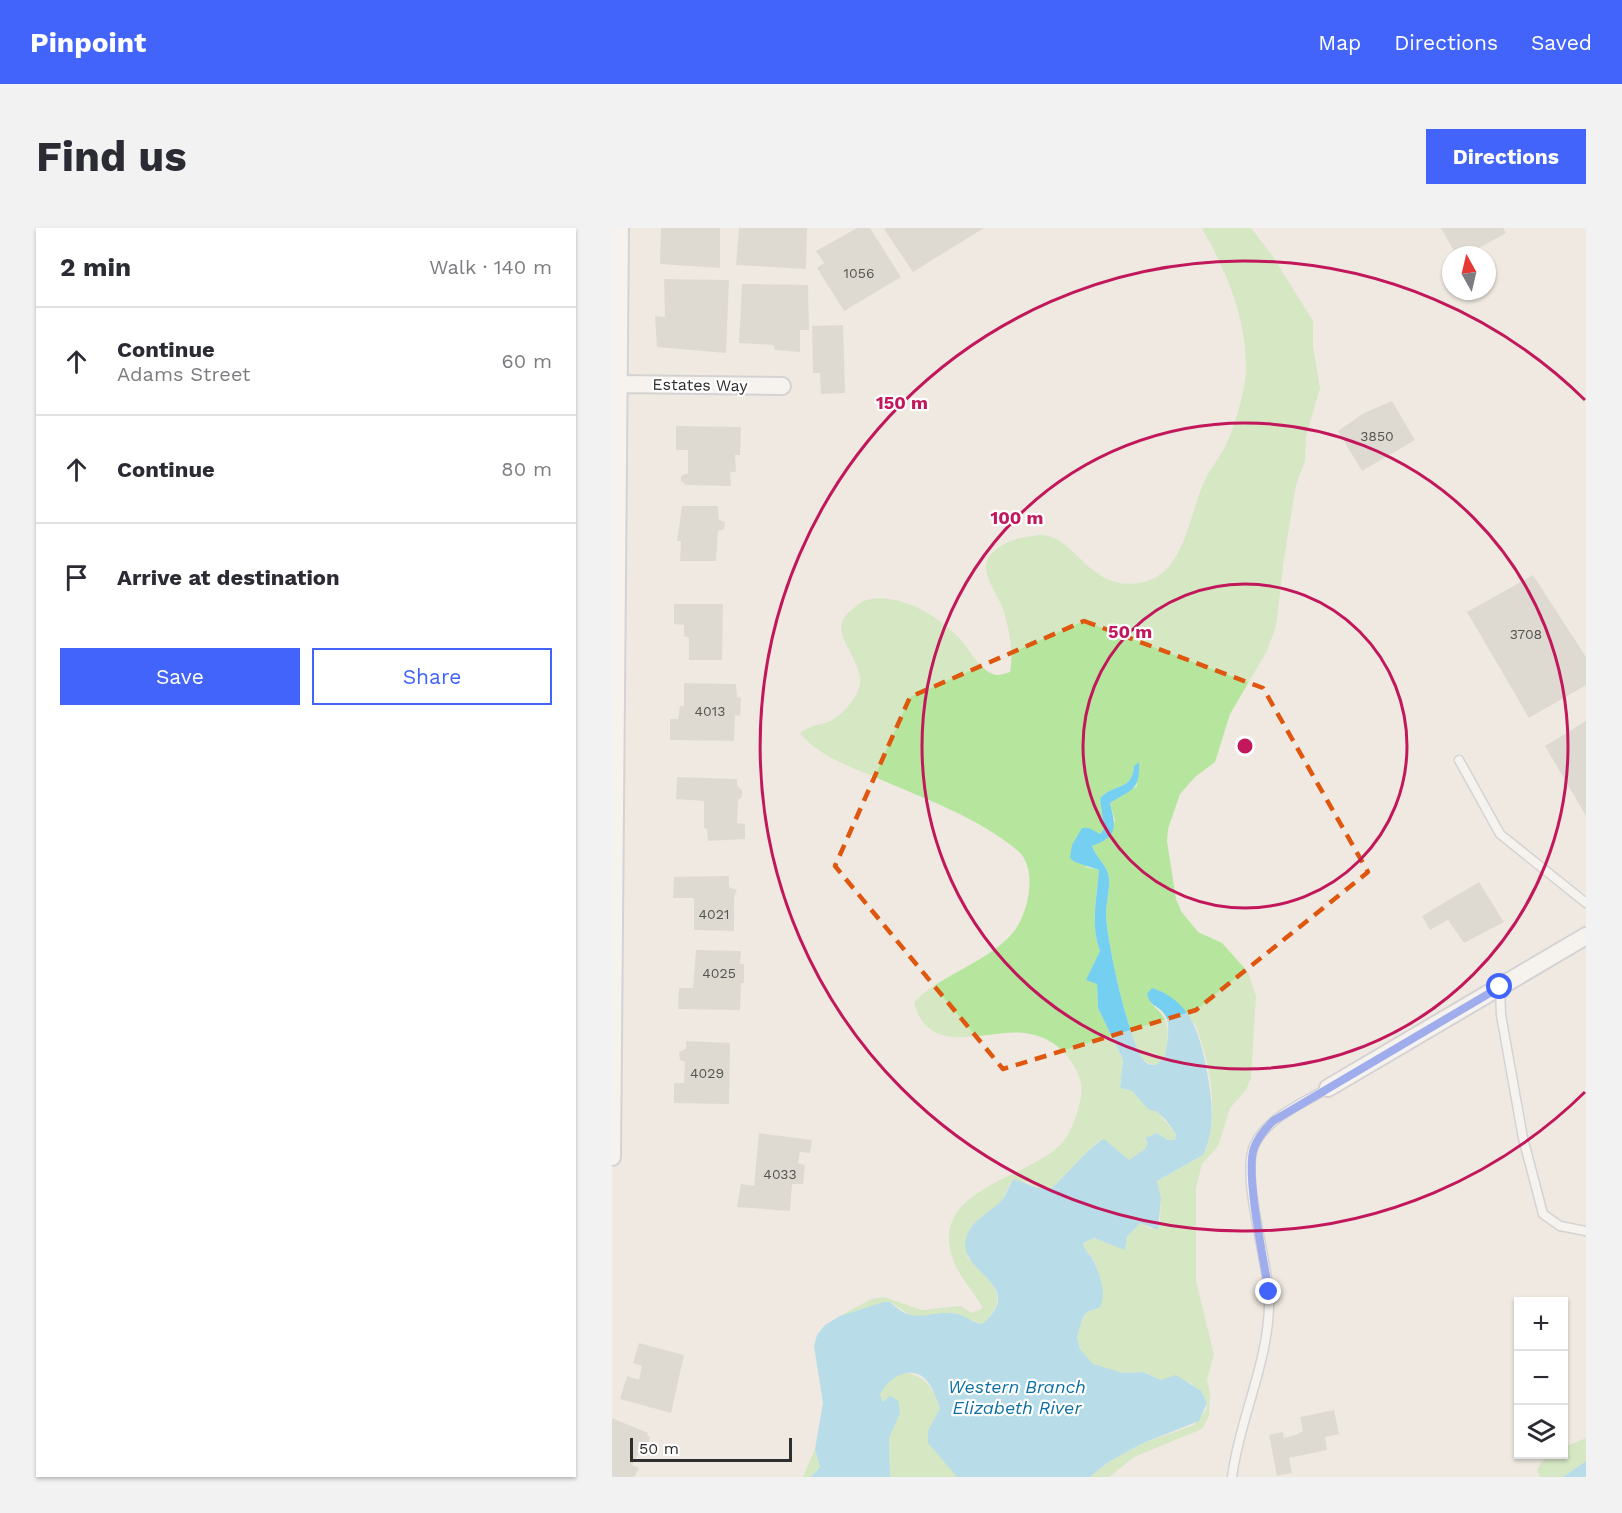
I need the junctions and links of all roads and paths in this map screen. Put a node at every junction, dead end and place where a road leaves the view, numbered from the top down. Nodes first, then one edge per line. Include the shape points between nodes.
1 (620, 228) edge
2 (618, 384) junction
3 (782, 386) dead end
4 (615, 456) edge
5 (1459, 760) dead end
6 (1586, 903) edge
7 (1586, 936) edge
8 (1500, 987) junction
9 (1328, 1088) joint
10 (612, 1157) edge
11 (1586, 1231) edge
12 (1232, 1477) edge

1 - 2 street
2 - 3 street, Estates Way
2 - 4 street
4 - 10 street
5 - 6 lane via 1500,834
7 - 8 street
8 - 9 street
8 - 11 lane via 1501,1015 1523,1138 1543,1214 1560,1226
9 - 12 lane via 1273,1121 1253,1148 1251,1172 1269,1292 1269,1324

